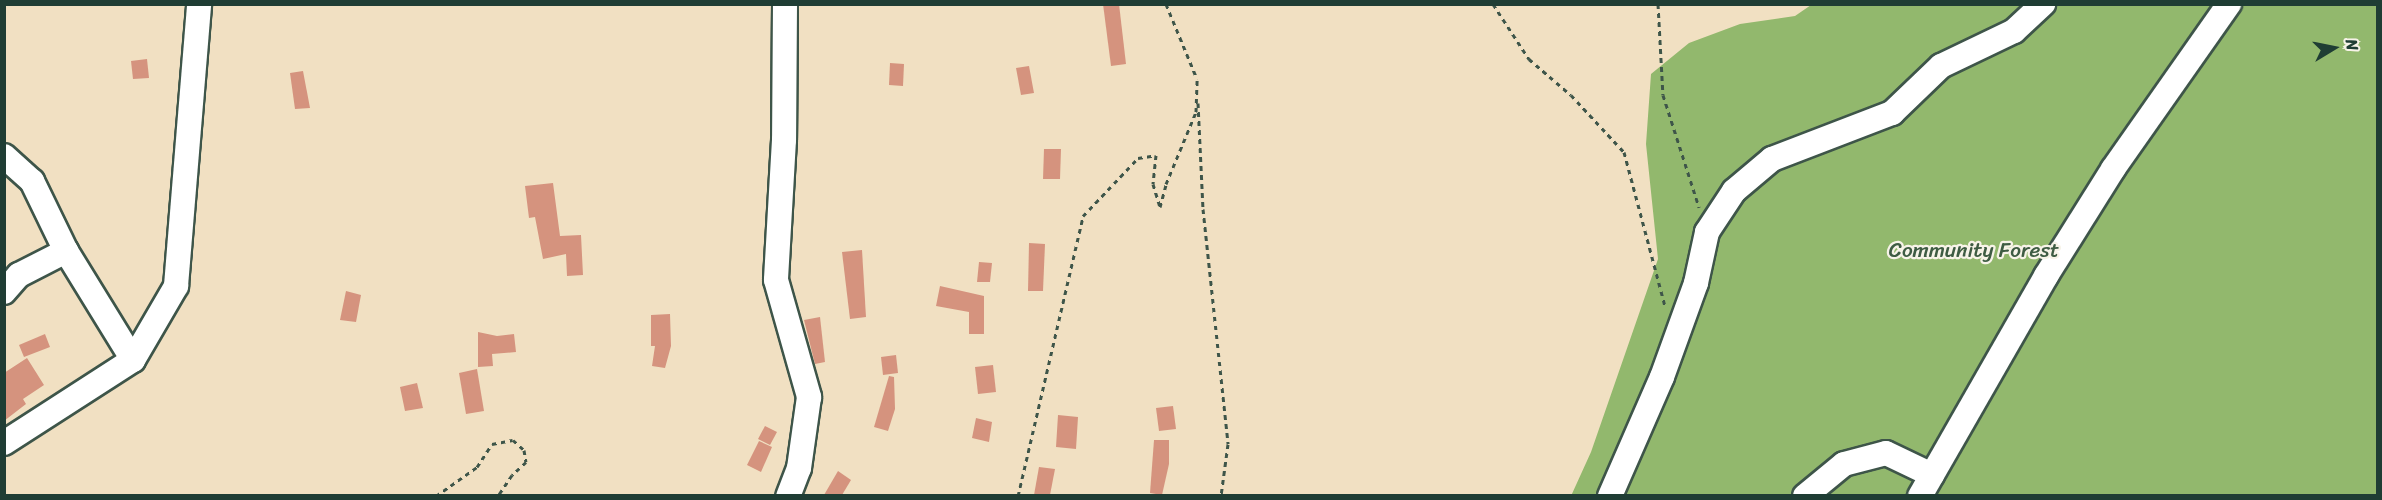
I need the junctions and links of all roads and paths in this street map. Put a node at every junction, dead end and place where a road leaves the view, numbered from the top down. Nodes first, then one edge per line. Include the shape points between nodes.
1 (200, 4) edge
2 (785, 4) edge
3 (1166, 4) edge
4 (1493, 4) edge
5 (1658, 4) edge
6 (2043, 4) edge
7 (2229, 4) edge
8 (1197, 79) junction
9 (4, 156) edge
10 (1707, 232) junction
11 (66, 251) junction
12 (4, 292) edge
13 (1674, 336) junction
14 (133, 360) junction
15 (4, 443) edge
16 (1926, 485) edge
17 (436, 495) edge
18 (498, 495) edge
19 (788, 495) edge
20 (1018, 495) edge
21 (1221, 495) edge
22 (1610, 495) edge
23 (1804, 495) edge

1 - 14 street via 176,286
2 - 19 street via 784,140 776,280 809,397 799,468
3 - 8 path
4 - 13 path via 1529,59 1571,95 1624,152
5 - 10 path via 1663,95
6 - 10 street via 2014,31 1941,66 1892,113 1772,159 1734,191
7 - 16 street via 2113,169 2046,276
8 - 20 path via 1196,112 1160,207 1153,184 1156,155 1138,158 1083,216
8 - 21 path via 1203,209 1228,444
9 - 11 street via 32,181
10 - 13 street via 1696,283
11 - 12 street via 19,275
11 - 14 street
13 - 22 street via 1662,377
14 - 15 street
16 - 23 street via 1886,453 1844,464
17 - 18 path via 477,467 492,444 513,440 524,450 526,462

